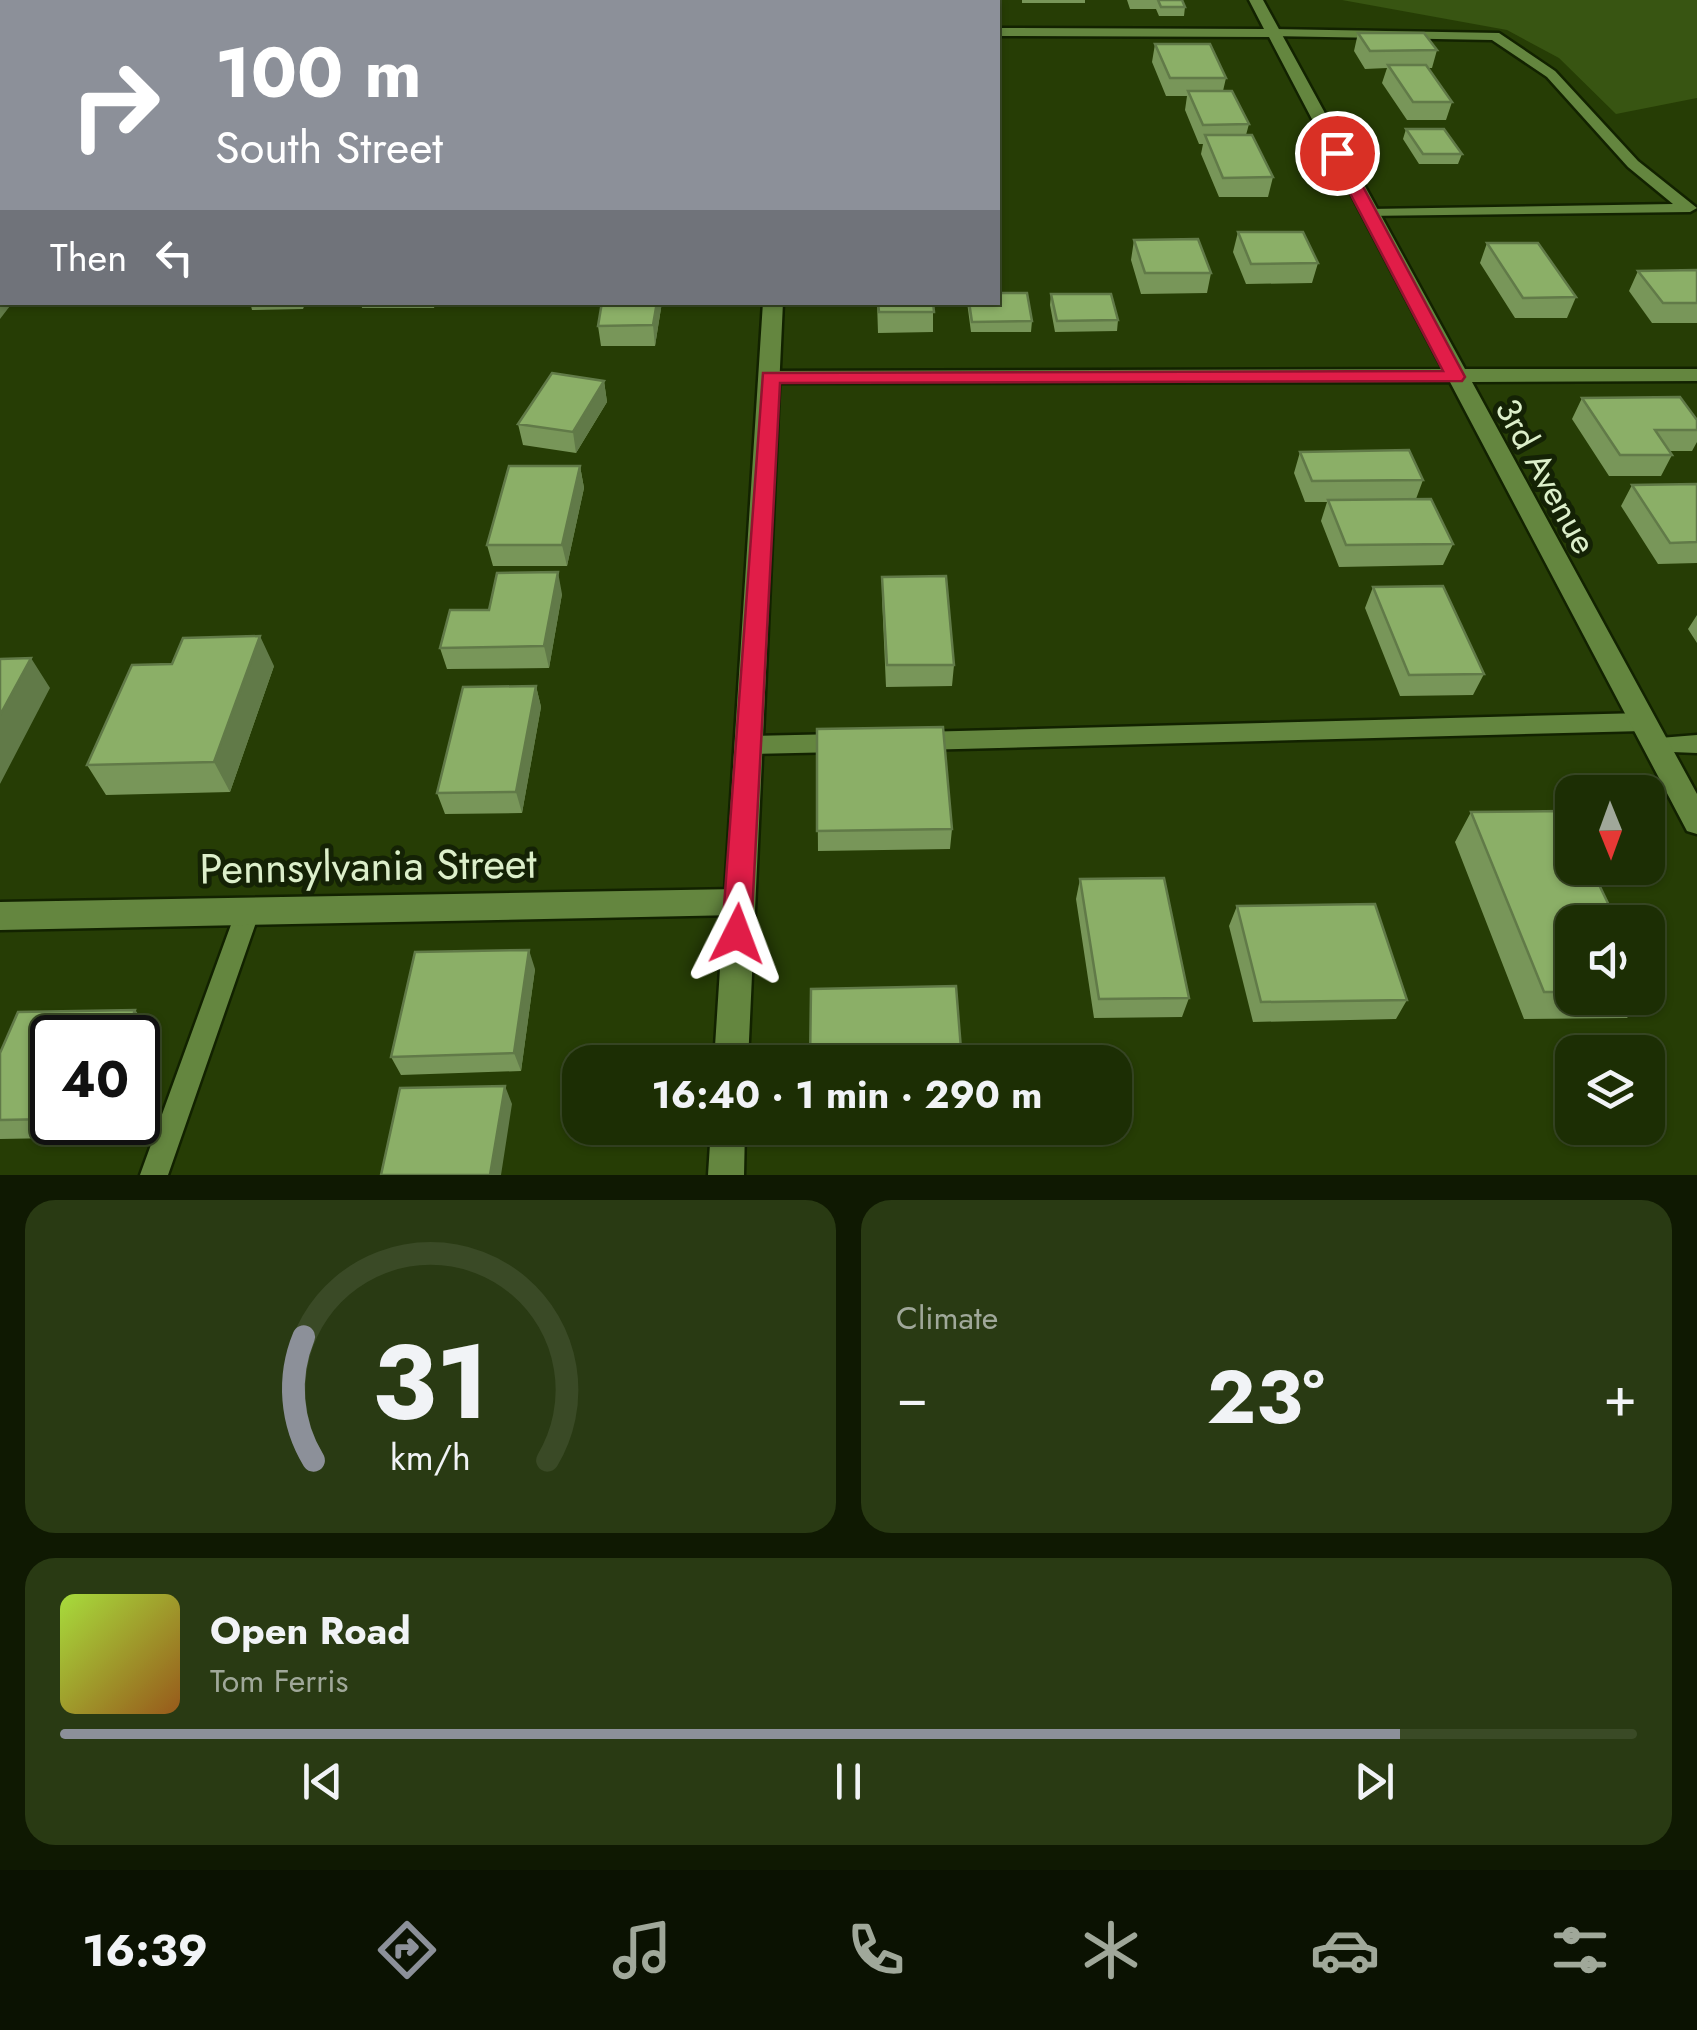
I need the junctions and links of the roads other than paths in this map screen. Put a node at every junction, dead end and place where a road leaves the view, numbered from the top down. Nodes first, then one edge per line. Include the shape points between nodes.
1 (1256, 0) edge
2 (1000, 32) edge
3 (1274, 33) junction
4 (1692, 208) edge
5 (1369, 213) junction
6 (774, 305) edge
7 (1697, 375) edge
8 (770, 377) junction
9 (1456, 377) junction
10 (1643, 722) junction
11 (1697, 744) edge
12 (748, 745) junction
13 (1655, 745) junction
14 (1697, 822) edge
15 (738, 902) junction
16 (248, 911) junction
17 (0, 916) edge
18 (732, 1045) edge
19 (727, 1145) edge
20 (154, 1175) edge
21 (726, 1175) edge

1 - 3 street, 3rd Avenue
2 - 3 street
3 - 4 lane via 1495,36 1551,74 1633,164
3 - 5 street, 3rd Avenue
4 - 5 lane
5 - 9 street, 3rd Avenue
6 - 8 street
7 - 9 street
8 - 9 street
8 - 12 street
9 - 10 street, 3rd Avenue
10 - 12 lane
10 - 13 street, 3rd Avenue
11 - 13 lane
12 - 15 street
13 - 14 street, 3rd Avenue
15 - 16 street, Pennsylvania Street
15 - 18 street
16 - 17 street, Pennsylvania Street
16 - 20 lane
19 - 21 street

